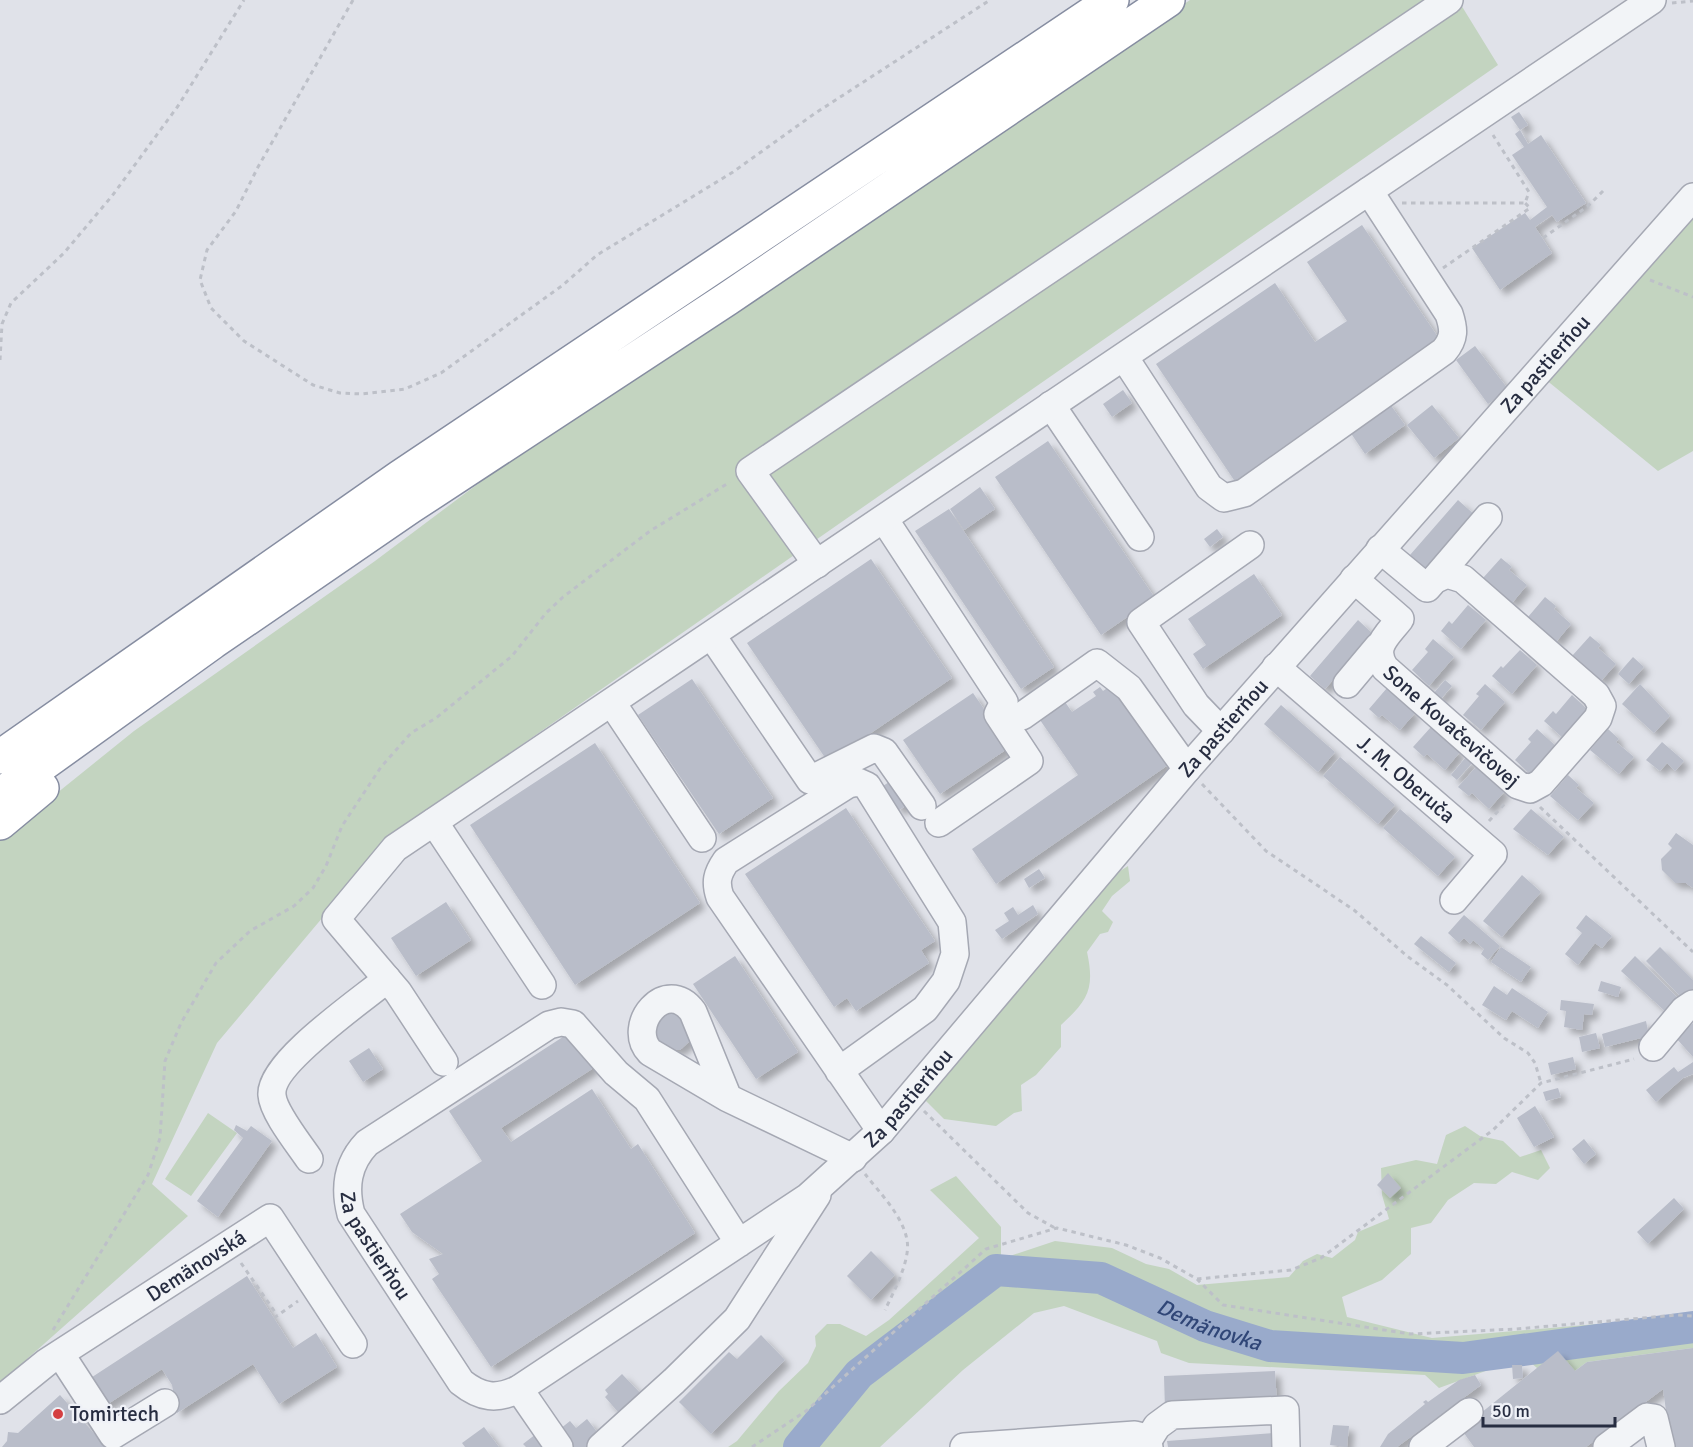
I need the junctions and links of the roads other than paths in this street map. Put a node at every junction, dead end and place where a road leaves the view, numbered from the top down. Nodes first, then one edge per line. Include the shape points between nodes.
1 (1112, 0) edge
2 (1168, 0) edge
3 (1449, 0) edge
4 (1652, 0) edge
5 (1373, 197) junction
6 (1693, 197) edge
7 (1124, 357) junction
8 (1052, 405) junction
9 (1488, 517) dead end
10 (884, 519) junction
11 (1140, 537) dead end
12 (1250, 545) dead end
13 (1380, 549) junction
14 (817, 564) junction
15 (1354, 579) junction
16 (1431, 584) junction
17 (1401, 619) junction
18 (712, 636) junction
19 (213, 642) junction
20 (1378, 647) junction
21 (1276, 667) junction
22 (1347, 684) dead end
23 (612, 703) junction
24 (1022, 716) dead end
25 (36, 730) junction
26 (1221, 731) junction
27 (0, 746) edge
28 (0, 757) edge
29 (1187, 769) junction
30 (0, 795) edge
31 (434, 822) junction
32 (0, 824) edge
33 (702, 838) dead end
34 (1454, 900) dead end
35 (387, 979) junction
36 (542, 985) dead end
37 (1693, 1004) edge
38 (1653, 1047) road end
39 (444, 1062) dead end
40 (839, 1071) junction
41 (728, 1098) dead end
42 (881, 1131) junction
43 (853, 1158) junction
44 (309, 1159) dead end
45 (822, 1186) junction
46 (739, 1243) junction
47 (353, 1344) dead end
48 (61, 1355) junction
49 (519, 1389) junction
50 (0, 1400) edge
51 (165, 1403) dead end
52 (1469, 1412) dead end
53 (1042, 1444) edge
54 (1148, 1445) edge
55 (559, 1447) edge
56 (601, 1447) edge
57 (964, 1447) edge
58 (1286, 1447) edge
59 (1423, 1447) edge
60 (1607, 1447) edge
61 (1661, 1447) edge

1 - 25 highway via 400,477
2 - 19 highway
3 - 14 street via 750,471
4 - 5 street via 1481,115
5 - 7 street
5 - 7 street via 1449,314 1454,334 1444,351 1235,497 1224,498 1209,487
6 - 13 street, Za pastierňou
7 - 8 street
8 - 10 street
8 - 11 street
9 - 16 street, Sone Kovačevičovej
10 - 14 street
10 - 18 street via 1004,702 998,714 1029,761 930,814 884,752 874,747 810,780
12 - 26 street via 1141,622 1196,705
13 - 15 street, Za pastierňou
13 - 16 street
14 - 18 street
15 - 17 street
15 - 21 street, Za pastierňou
16 - 17 street, Sone Kovačevičovej
16 - 20 street, Sone Kovačevičovej via 1447,574 1462,579 1596,695 1602,706 1598,718 1540,783 1525,787 1385,668
17 - 20 street, Sone Kovačevičovej
18 - 23 street
19 - 30 highway
19 - 32 highway
20 - 22 street
21 - 26 street, Za pastierňou
21 - 34 street, J. M. Oberuča via 1493,854
23 - 31 street
23 - 33 street
24 - 29 street via 1097,663 1129,688
25 - 27 highway
25 - 28 highway
26 - 29 street, Za pastierňou
29 - 42 street, Za pastierňou
31 - 35 street via 396,848 336,919
31 - 36 street
35 - 39 street
35 - 44 street via 292,1056 275,1080 272,1095 276,1107
37 - 38 street
40 - 40 street via 720,897 716,885 726,861 848,784 858,782 867,786 952,922 955,954 946,981 925,1009
40 - 42 street
41 - 43 street
42 - 43 street, Za pastierňou
43 - 45 street, Za pastierňou
45 - 46 street, Za pastierňou
45 - 56 street via 737,1319
46 - 49 street, Za pastierňou
46 - 49 street, Za pastierňou via 647,1099 616,1073 573,1024 549,1025 367,1143 352,1163 348,1177 351,1214 461,1382 489,1397
47 - 48 street, Demänovská via 270,1218
48 - 50 street, Demänovská
48 - 51 street via 113,1435
49 - 55 street
52 - 59 street
53 - 54 street via 1135,1435
53 - 57 street
54 - 58 street via 1157,1426 1172,1415 1285,1410
60 - 61 street via 1647,1417 1657,1423

